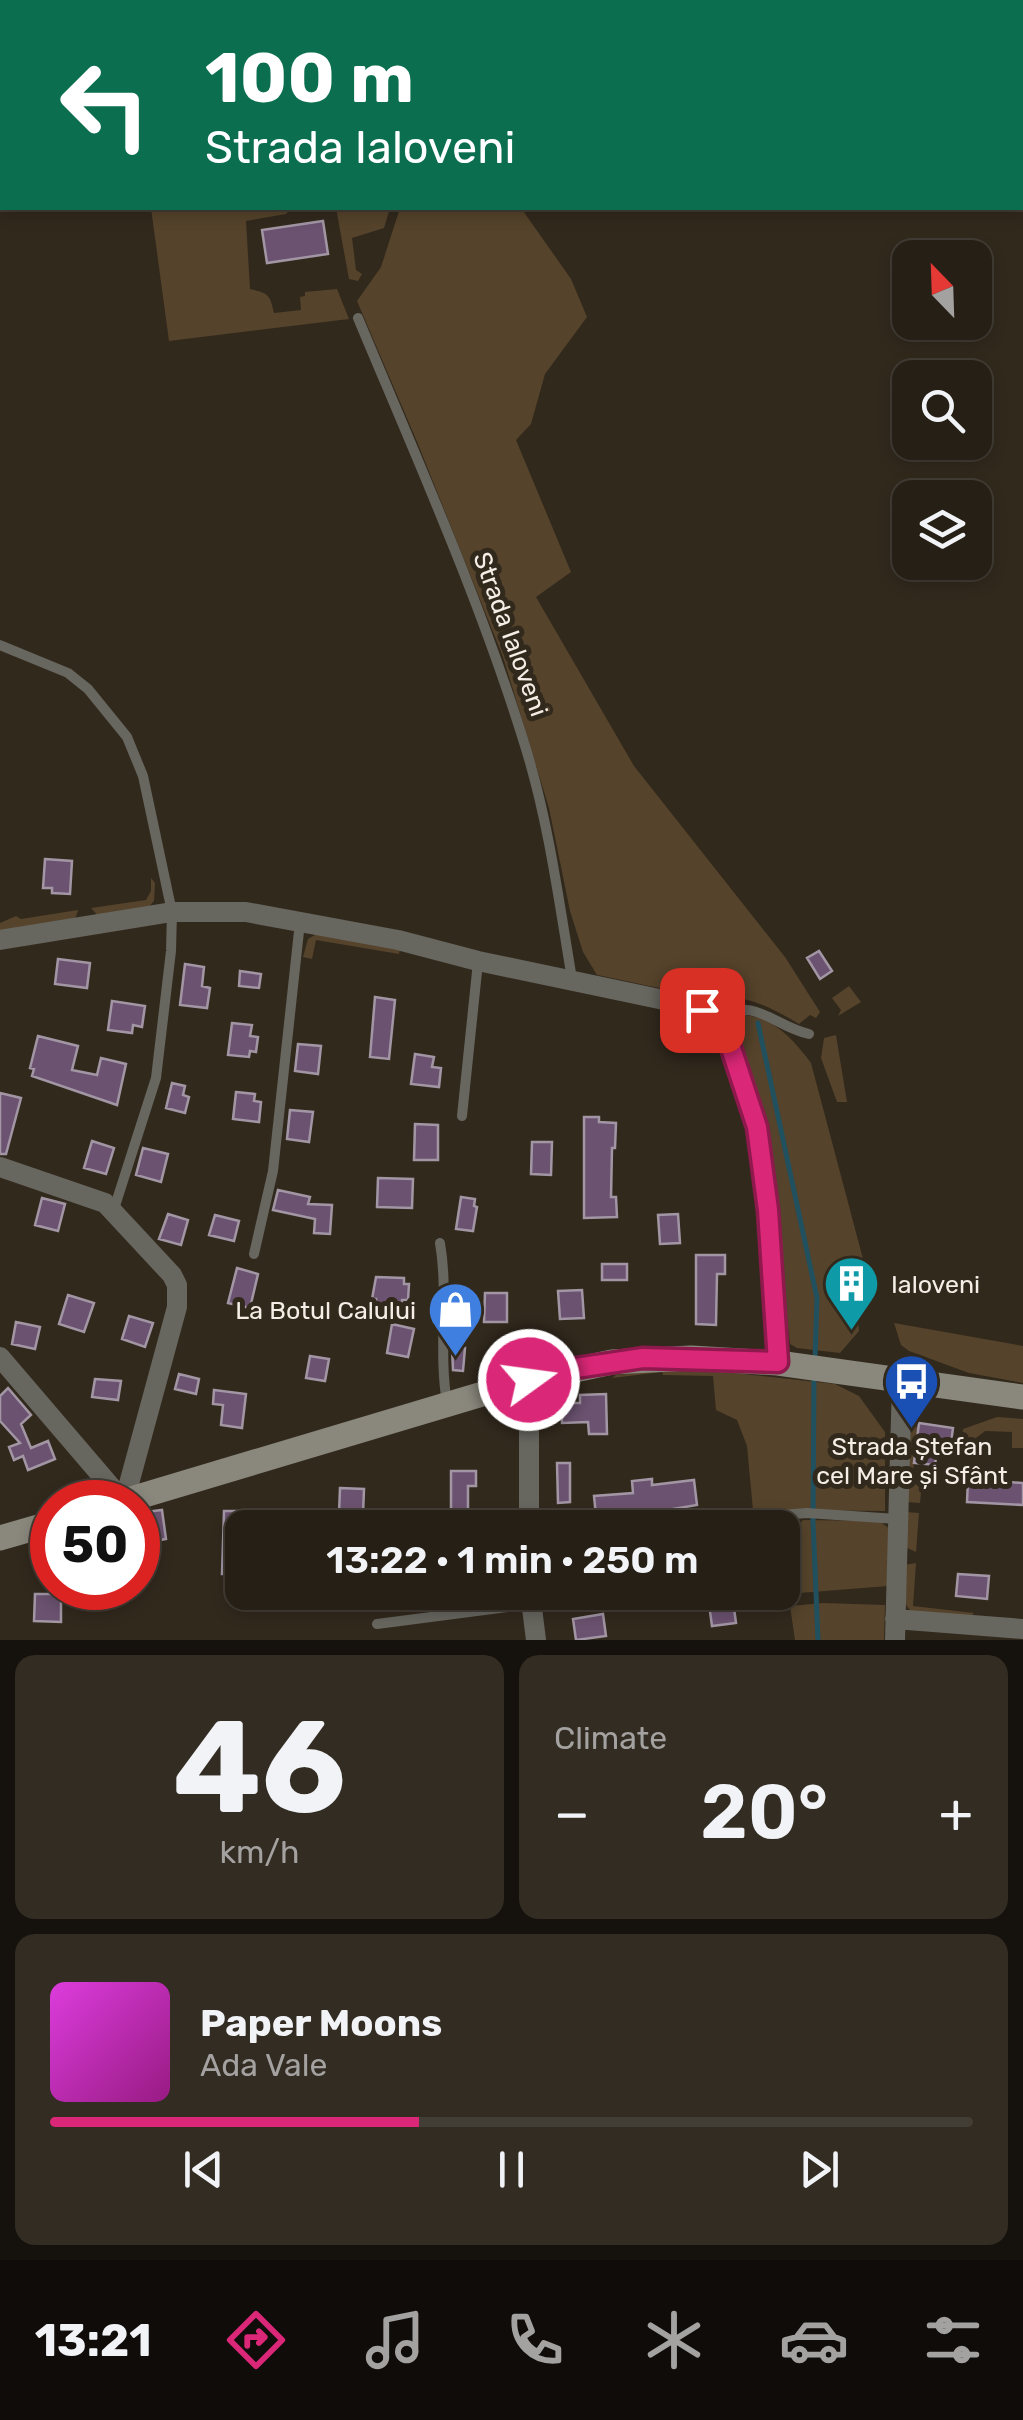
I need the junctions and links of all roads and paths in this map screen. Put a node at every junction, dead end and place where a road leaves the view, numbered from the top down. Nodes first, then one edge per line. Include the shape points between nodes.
1 (358, 318) dead end
2 (0, 646) edge
3 (172, 912) junction
4 (300, 922) junction
5 (0, 940) edge
6 (478, 960) junction
7 (572, 980) junction
8 (716, 1016) junction
9 (808, 1034) dead end
10 (462, 1116) dead end
11 (0, 1167) edge
12 (114, 1209) junction
13 (440, 1242) dead end
14 (254, 1254) dead end
15 (0, 1356) edge
16 (786, 1364) junction
17 (529, 1380) junction
18 (902, 1380) junction
19 (1023, 1397) edge
20 (447, 1404) junction
21 (104, 1480) edge
22 (129, 1480) edge
23 (160, 1491) edge
24 (529, 1510) edge
25 (800, 1515) edge
26 (897, 1519) junction
27 (30, 1529) edge
28 (0, 1538) edge
29 (459, 1610) edge
30 (532, 1610) edge
31 (377, 1624) dead end
32 (895, 1629) edge
33 (1023, 1629) edge
34 (536, 1640) edge

1 - 7 lane, Strada Ialoveni via 527,752
2 - 3 lane via 68,673 120,726 143,776
3 - 4 street via 246,912
3 - 5 street
3 - 12 lane via 156,1078
4 - 6 street
4 - 14 lane via 273,1170
6 - 7 street
6 - 10 lane
7 - 8 street
8 - 9 lane via 738,1008
8 - 16 street via 757,1127
11 - 12 street
12 - 22 street via 172,1275 178,1296
13 - 20 lane
15 - 21 street
16 - 17 main road via 643,1358
16 - 18 main road
17 - 20 main road
17 - 24 street
18 - 19 main road
18 - 26 street
20 - 23 main road
25 - 26 lane
26 - 32 street
27 - 28 main road
29 - 31 lane
30 - 34 street
32 - 33 street

